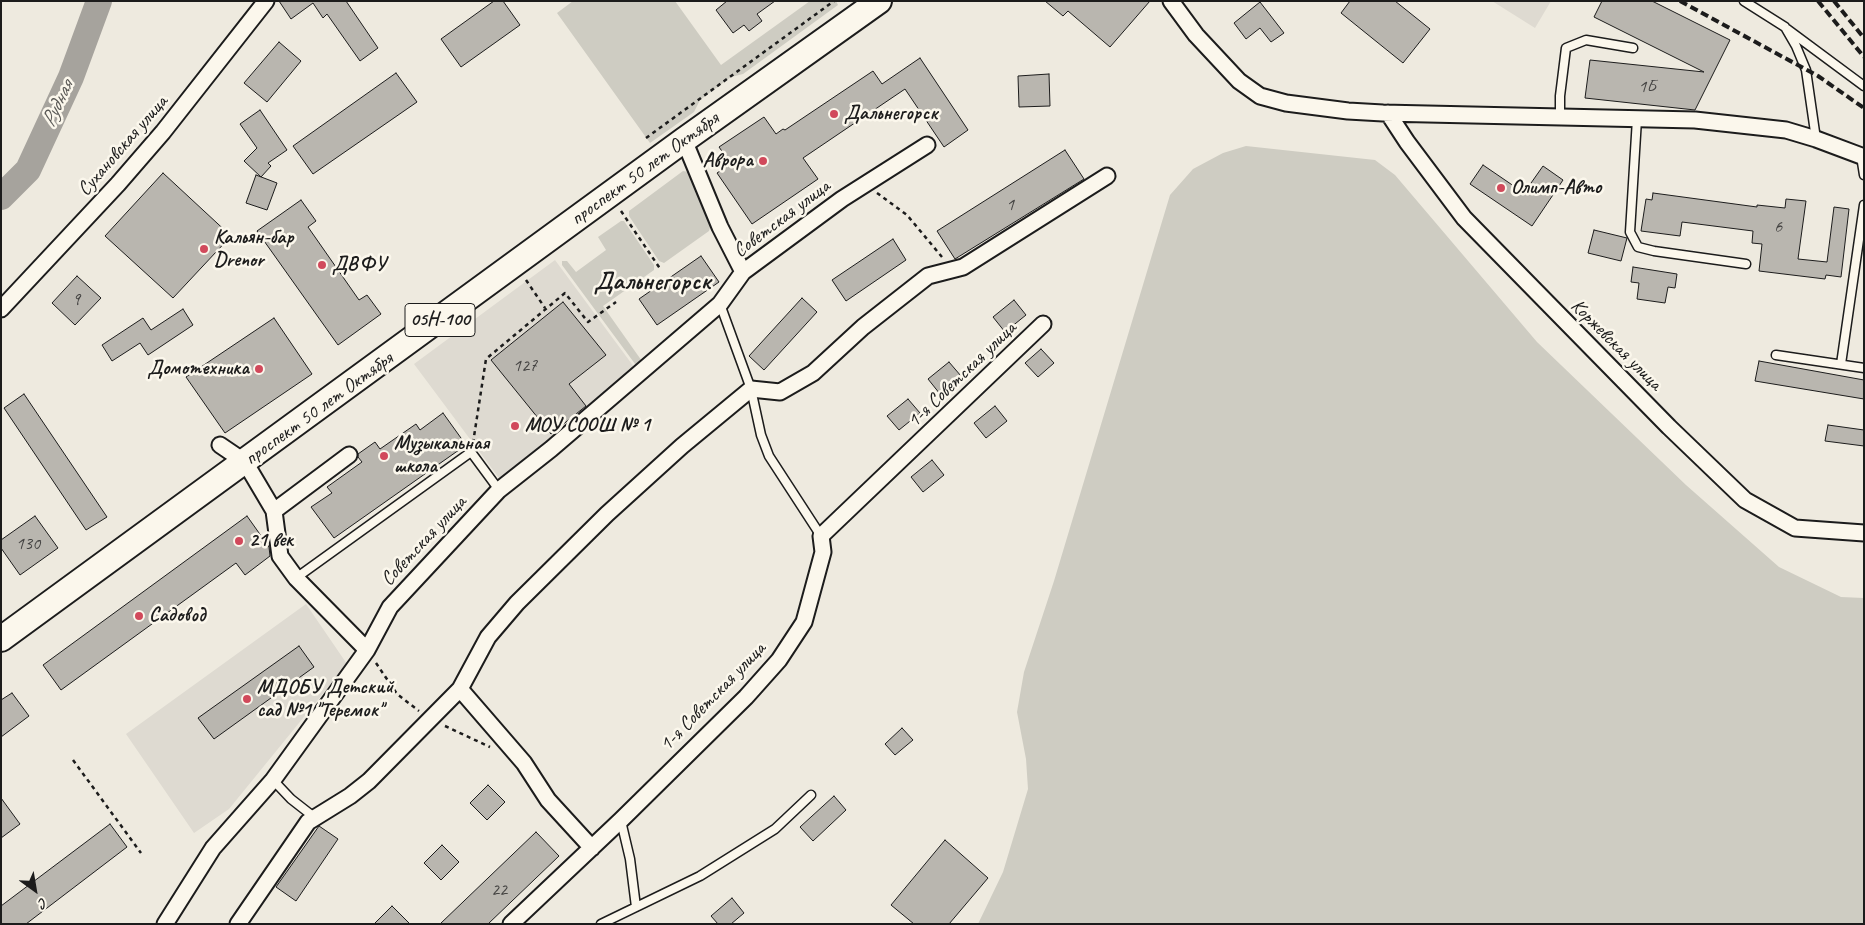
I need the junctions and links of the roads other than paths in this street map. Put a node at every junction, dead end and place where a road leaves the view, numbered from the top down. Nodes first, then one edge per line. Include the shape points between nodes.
1 (266, 1) edge
2 (879, 1) edge
3 (1171, 1) edge
4 (1744, 1) edge
5 (1785, 27) junction
6 (1633, 48) dead end
7 (1864, 86) edge
8 (1388, 113) junction
9 (1560, 117) junction
10 (1637, 119) junction
11 (1816, 139) junction
12 (684, 140) junction
13 (927, 145) dead end
14 (1862, 156) edge
15 (1864, 175) edge
16 (1107, 176) dead end
17 (1864, 205) edge
18 (1746, 264) dead end
19 (742, 272) junction
20 (720, 304) junction
21 (1, 309) edge
22 (1043, 324) dead end
23 (1776, 355) dead end
24 (1841, 364) junction
25 (1864, 368) edge
26 (751, 389) junction
27 (220, 445) dead end
28 (349, 455) dead end
29 (245, 462) junction
30 (500, 490) junction
31 (274, 511) junction
32 (1864, 533) edge
33 (821, 536) junction
34 (296, 578) junction
35 (1, 640) edge
36 (367, 650) junction
37 (460, 689) junction
38 (273, 780) junction
39 (811, 795) dead end
40 (314, 817) junction
41 (621, 820) junction
42 (592, 848) junction
43 (636, 907) junction
44 (165, 924) edge
45 (238, 924) edge
46 (511, 924) edge
47 (602, 924) edge

1 - 21 street, Сухановская улица via 163,132
2 - 12 main road, проспект 50 лет Октября / 05Н-100
3 - 8 street via 1196,35 1239,82 1260,96 1286,103
4 - 5 lane
5 - 7 lane
5 - 11 lane via 1806,70
6 - 9 lane via 1586,40 1566,48
8 - 9 street
8 - 32 street, Коржевская улица via 1464,218 1745,500 1795,528
9 - 10 street
10 - 11 street via 1695,120 1786,130
10 - 18 lane via 1630,232 1638,247
11 - 14 street
12 - 19 street
12 - 29 main road, проспект 50 лет Октября / 05Н-100
13 - 19 street, Советская улица via 842,199
14 - 15 lane
16 - 26 street via 963,267 928,276 806,377 780,392
17 - 24 lane
19 - 20 street, Советская улица
20 - 26 lane
20 - 30 street, Советская улица
22 - 33 street, 1-я Советская улица
23 - 24 lane
24 - 25 lane
26 - 33 lane via 769,456
26 - 37 street via 607,514 517,603 488,637
27 - 29 street
28 - 31 street
29 - 31 street
29 - 35 main road, проспект 50 лет Октября / 05Н-100
30 - 34 lane via 471,452
30 - 36 street, Советская улица via 390,607
31 - 34 street via 280,556
33 - 41 street, 1-я Советская улица via 823,552 804,622 779,660 746,697
34 - 36 street
36 - 38 street, Советская улица
37 - 40 street via 369,781 322,815
37 - 42 street via 524,763 548,800
38 - 40 lane
38 - 44 street, Советская улица via 213,848
39 - 43 lane via 775,829 700,876
40 - 45 street
41 - 42 street, 1-я Советская улица
41 - 43 lane
42 - 46 street, 1-я Советская улица
43 - 47 lane

